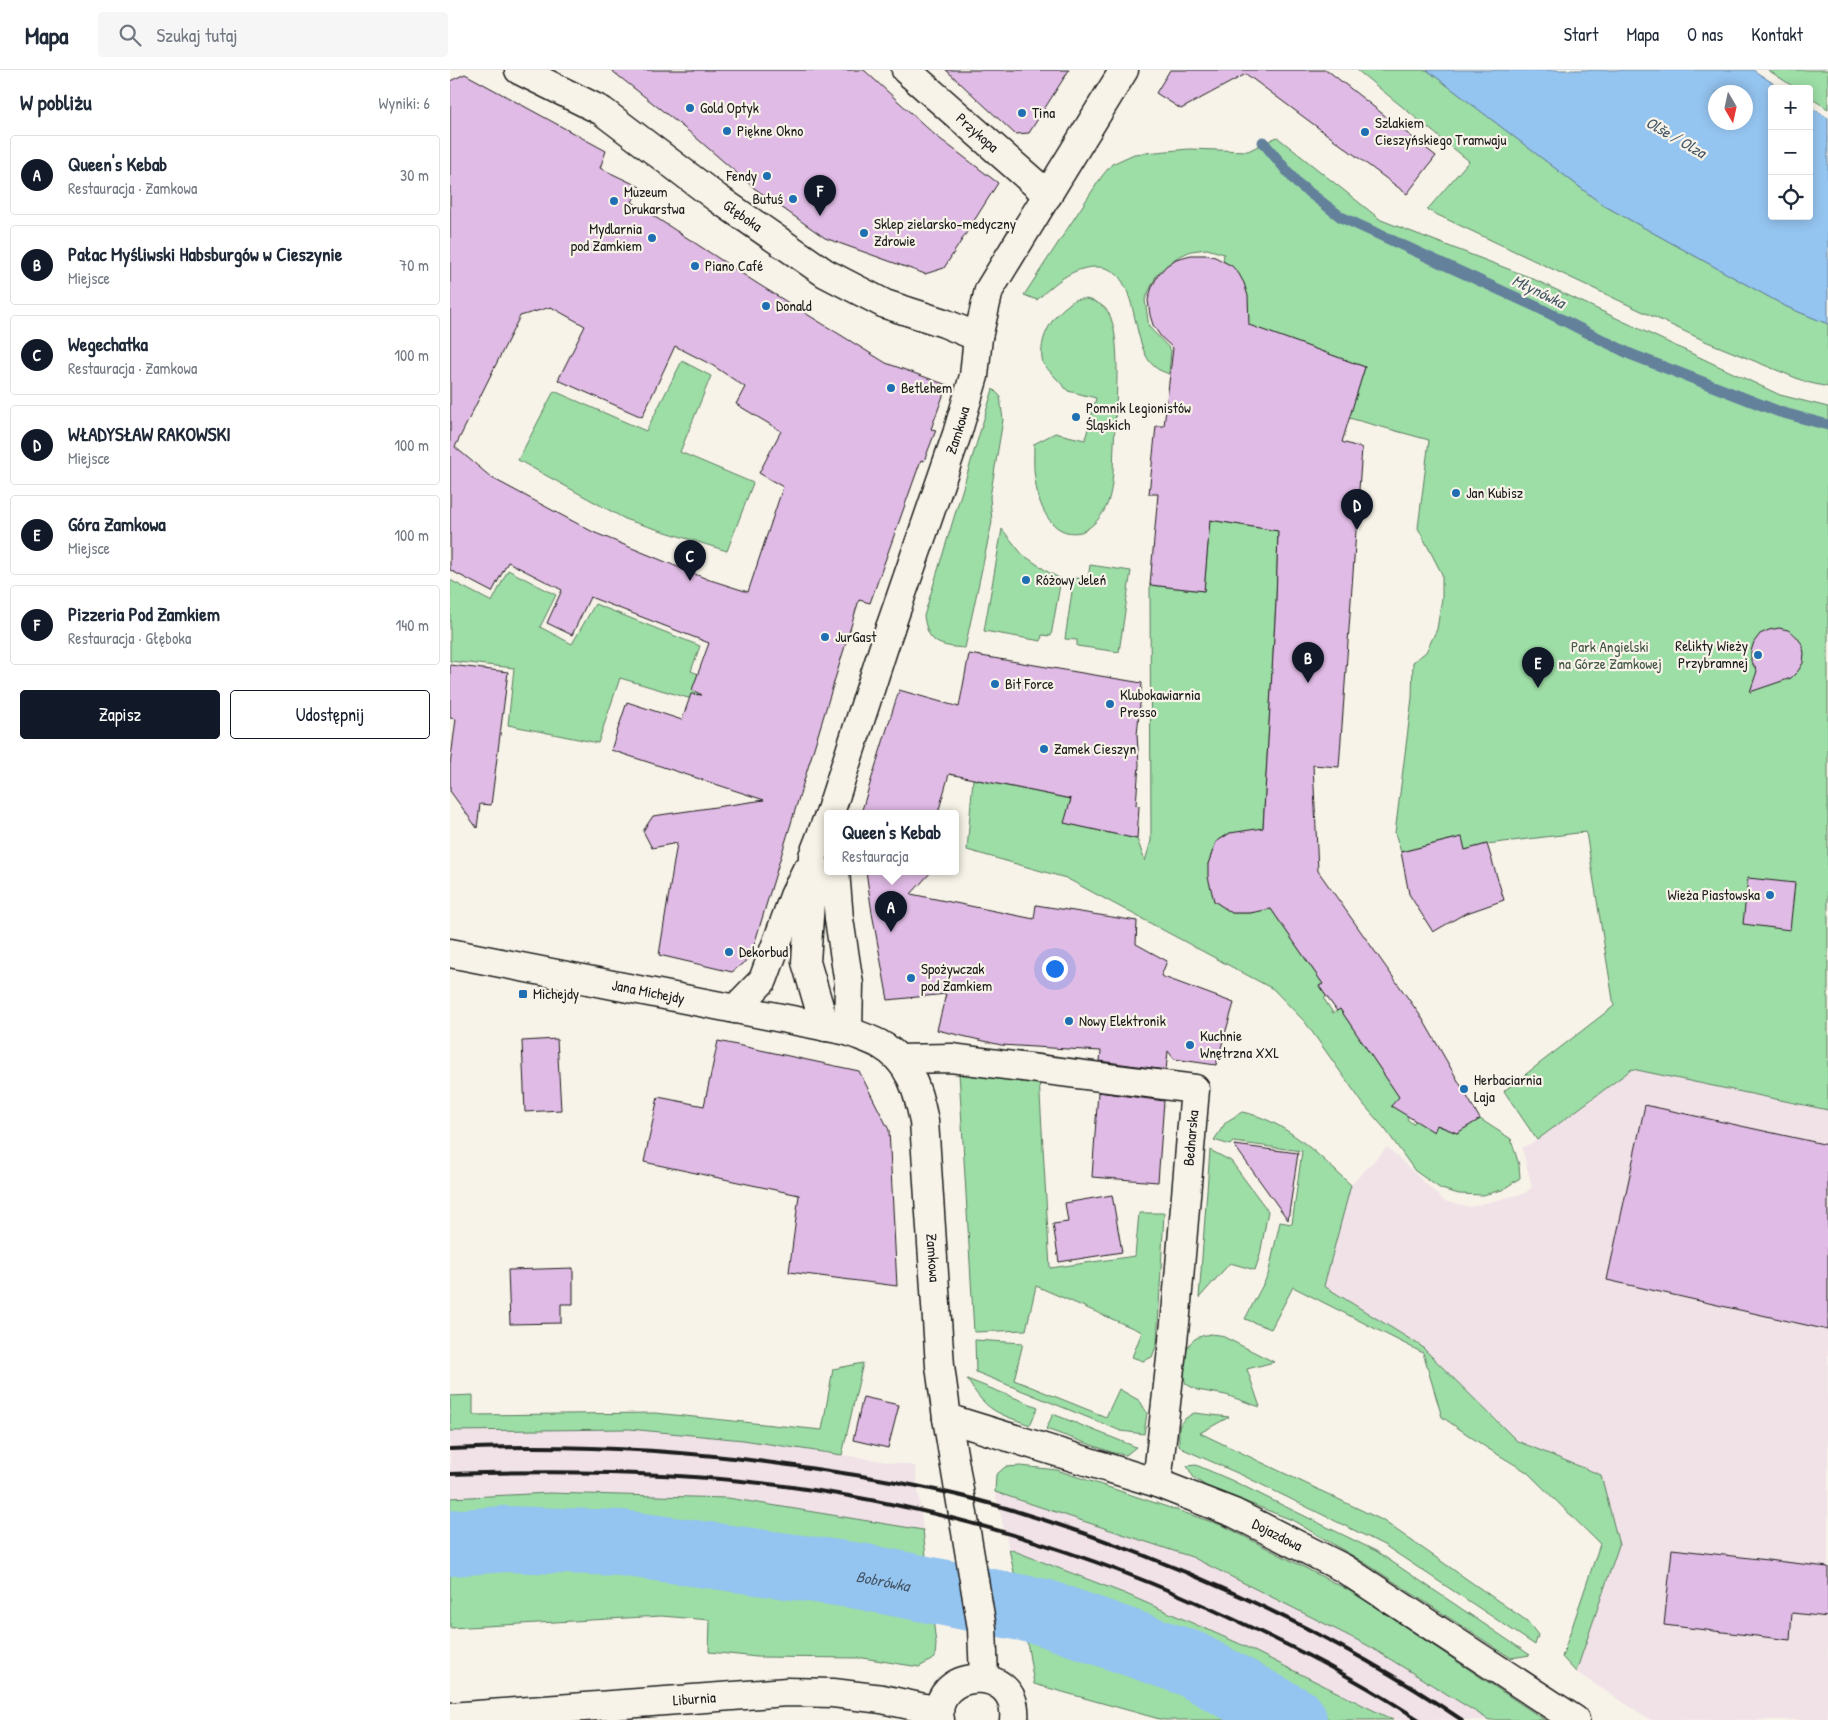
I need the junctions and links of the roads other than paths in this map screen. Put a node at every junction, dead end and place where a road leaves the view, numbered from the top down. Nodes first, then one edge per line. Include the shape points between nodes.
1 (519, 70) edge
2 (906, 70) edge
3 (1124, 70) edge
4 (1048, 196) junction
5 (978, 337) junction
6 (831, 810) edge
7 (824, 863) edge
8 (827, 875) edge
9 (450, 953) edge
10 (735, 1009) junction
11 (836, 1029) junction
12 (899, 1059) junction
13 (947, 1418) junction
14 (1157, 1482) junction
15 (984, 1678) junction
16 (939, 1716) edge
17 (450, 1717) edge
18 (1014, 1720) edge
19 (1575, 1720) edge

1 - 5 street, Głęboka via 602,111 717,198 826,273 886,304
2 - 4 street, Przykopa
3 - 4 street, Zamkowa
4 - 5 street, Zamkowa via 989,290
5 - 6 street, Zamkowa via 974,376 957,434
7 - 10 street via 794,896 763,980
7 - 11 street via 806,962
8 - 11 street via 839,919 849,984
9 - 10 street, Jana Michejdy
10 - 11 street, Jana Michejdy
11 - 12 street, Zamkowa via 882,1045
12 - 13 street, Zamkowa via 911,1074 924,1121 936,1320
12 - 14 street, Bednarska via 951,1058 1195,1089 1176,1314
13 - 14 street, Dojazdowa
13 - 15 street, Zamkowa via 982,1628
14 - 19 street, Dojazdowa via 1234,1513 1343,1568
15 - 16 street via 971,1678 954,1686 942,1700
15 - 18 street via 1006,1689 1013,1701
16 - 17 street, Liburnia via 882,1699 787,1692

